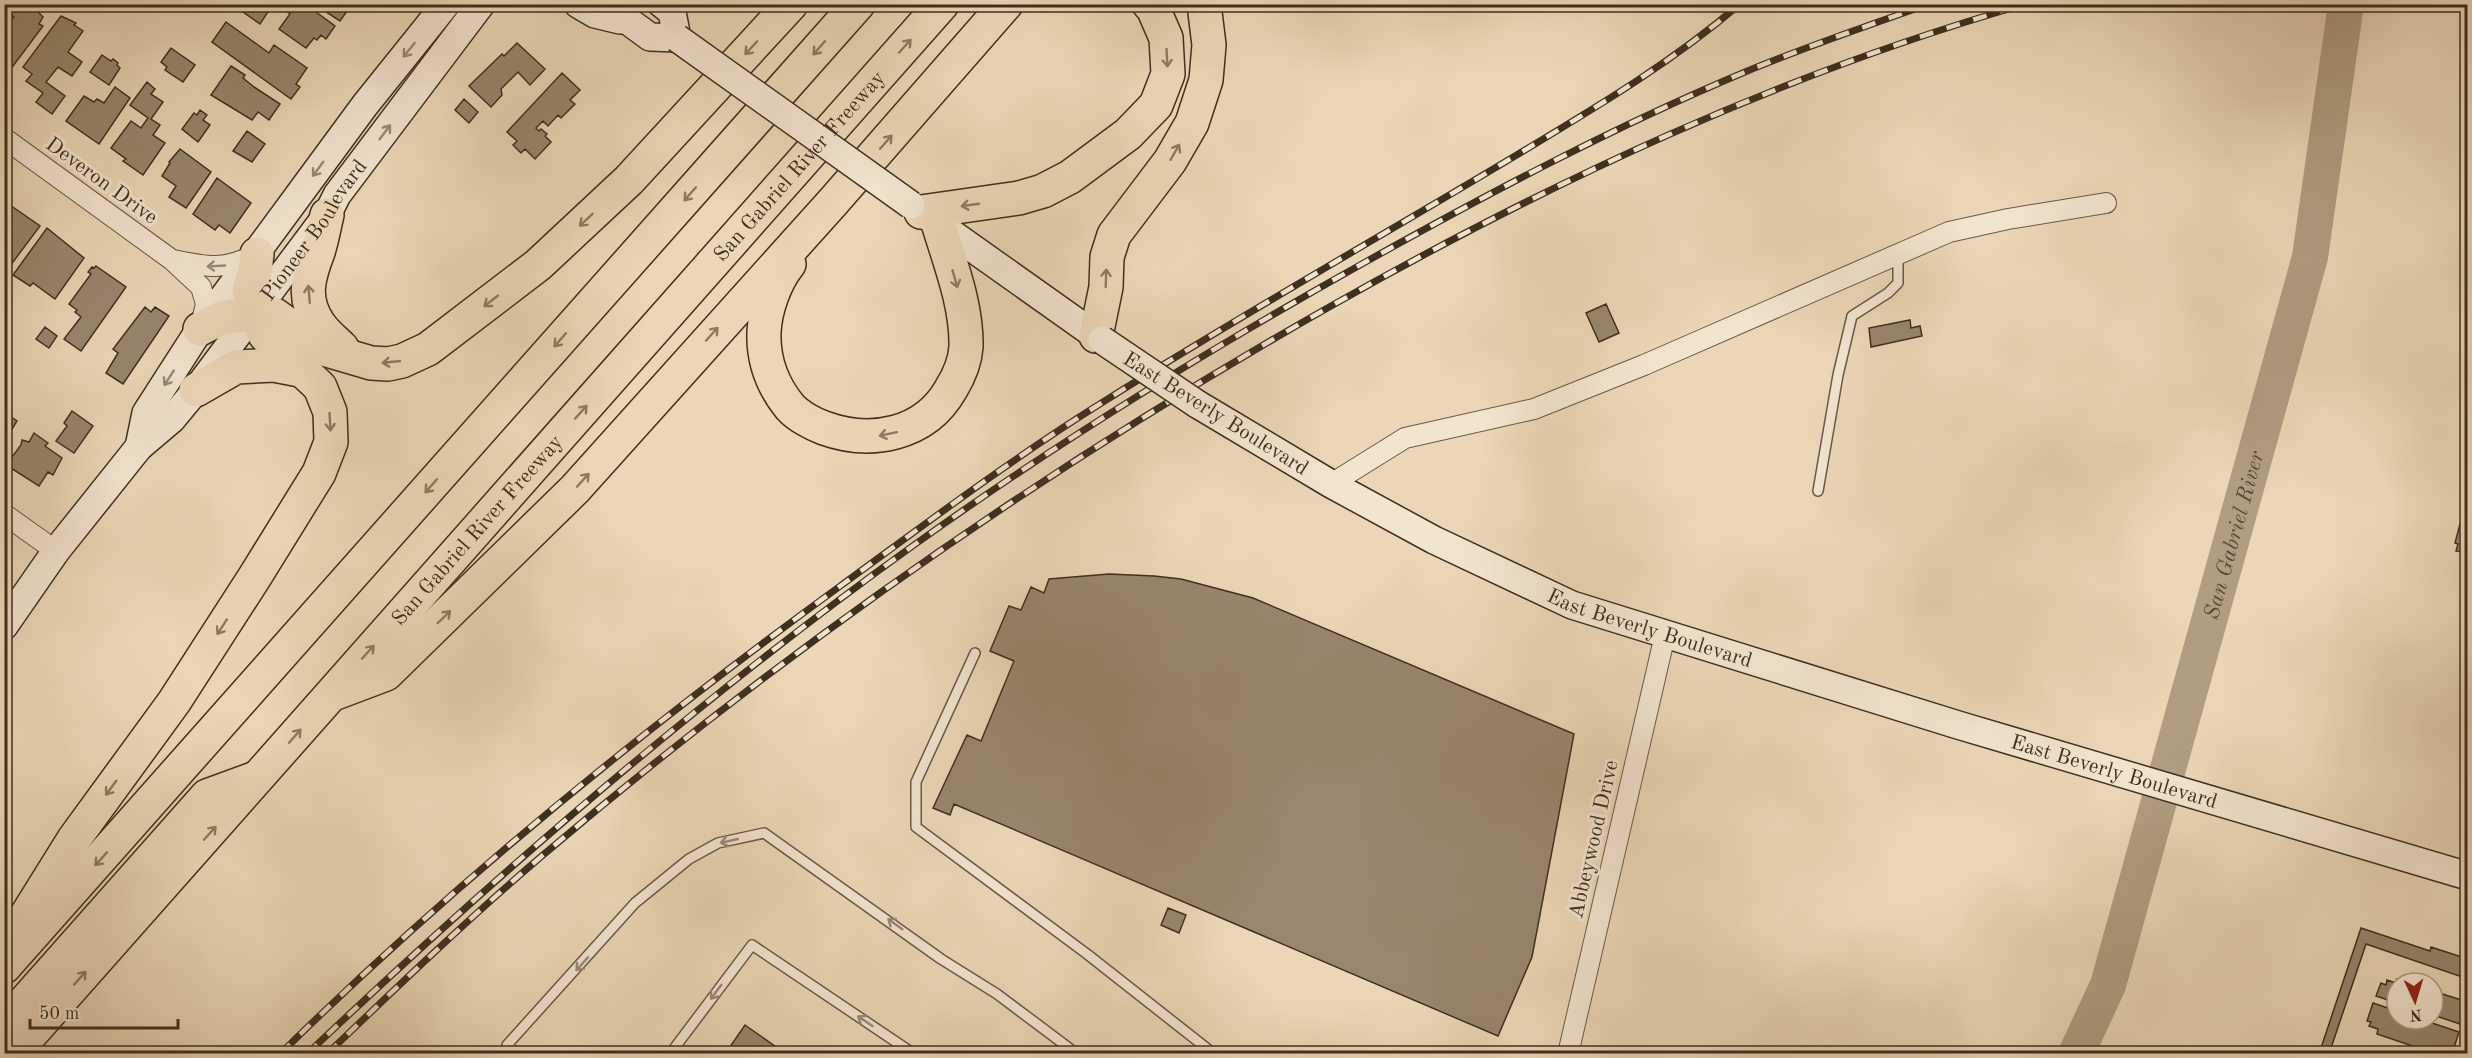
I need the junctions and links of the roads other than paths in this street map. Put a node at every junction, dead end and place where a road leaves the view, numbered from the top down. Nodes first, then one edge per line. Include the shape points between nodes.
1 (446, 4) edge
2 (578, 4) edge
3 (604, 4) edge
4 (662, 4) edge
5 (791, 4) edge
6 (858, 4) edge
7 (942, 4) edge
8 (1006, 4) edge
9 (1021, 4) edge
10 (1149, 4) edge
11 (1204, 4) edge
12 (481, 5) edge
13 (630, 23) junction
14 (677, 38) junction
15 (945, 74) junction
16 (4, 138) edge
17 (833, 202) junction
18 (2106, 203) dead end
19 (924, 213) junction
20 (327, 215) junction
21 (257, 254) junction
22 (1898, 255) junction
23 (172, 260) junction
24 (256, 313) junction
25 (200, 328) junction
26 (1099, 338) junction
27 (352, 358) junction
28 (305, 371) junction
29 (196, 390) junction
30 (139, 447) junction
31 (1331, 484) junction
32 (1818, 491) dead end
33 (4, 514) edge
34 (56, 551) junction
35 (4, 626) edge
36 (1665, 635) junction
37 (975, 653) dead end
38 (2468, 694) edge
39 (329, 696) junction
40 (2468, 700) edge
41 (182, 769) junction
42 (260, 776) junction
43 (2468, 876) edge
44 (4, 951) edge
45 (4, 967) edge
46 (4, 1004) edge
47 (4, 1024) edge
48 (13, 1053) edge
49 (518, 1053) edge
50 (669, 1053) edge
51 (914, 1053) edge
52 (1077, 1053) edge
53 (1214, 1053) edge
54 (1568, 1053) edge

1 -> 21 main road, Pioneer Boulevard via 365,105
2 - 13 main road via 595,14
3 - 13 main road
4 - 14 main road via 672,12
5 -> 27 highway via 629,180 538,265 428,350 388,363
6 -> 41 highway
39 -> 7 highway, San Gabriel River Freeway
8 - 15 highway
9 - 15 highway
10 -> 19 highway via 1166,38 1168,74 1156,105 1128,135 1043,192
26 -> 11 highway via 1107,257 1114,235 1170,161 1191,123 1206,80 1209,45
20 -> 12 main road, Pioneer Boulevard via 337,195
13 - 14 main road via 650,37
14 - 19 main road, East Beverly Boulevard, bridge
17 -> 15 highway
16 - 23 street, Deveron Drive
19 -> 17 highway via 961,299 966,350 960,374 945,401 920,422 890,435 862,438 814,424 791,408 771,379 764,347 765,320 785,269 815,234
39 -> 17 highway via 386,674 575,489
18 - 22 street via 1949,232
19 - 26 main road, East Beverly Boulevard
20 - 24 main road, Pioneer Boulevard
27 -> 20 highway via 320,326 311,310 309,272
21 -> 23 street, Deveron Drive via 234,265 207,267
21 - 24 highway via 249,290
21 - 25 main road, Pioneer Boulevard
22 - 31 street via 1534,409 1405,438
22 - 32 lane via 1898,283 1852,316
23 - 25 street, Deveron Drive via 201,287 206,304
24 - 25 highway via 221,318
24 - 27 highway via 275,315 320,348
24 - 28 highway via 265,335
24 - 29 main road, Pioneer Boulevard
25 -> 30 main road, Pioneer Boulevard via 146,412
26 - 31 main road, East Beverly Boulevard, bridge via 1197,404
28 - 29 highway via 274,365 236,368
28 -> 44 highway via 320,387 330,412 331,442 319,473 174,702 74,839
29 - 30 main road, Pioneer Boulevard via 172,419
30 - 34 main road, Pioneer Boulevard
31 - 36 main road, East Beverly Boulevard via 1434,540 1572,605
33 - 34 street
34 - 35 main road, Pioneer Boulevard
36 - 43 main road, East Beverly Boulevard
36 - 54 street, Abbeywood Drive
37 - 53 lane via 916,783 916,827
38 - 40 lane
42 -> 39 highway, San Gabriel River Freeway
41 -> 45 highway
41 - 46 highway via 181,804
42 - 47 highway via 207,796
48 -> 42 highway, San Gabriel River Freeway
52 -> 49 lane via 764,833 718,843 689,859 635,903 507,1045
51 -> 50 lane via 752,945

